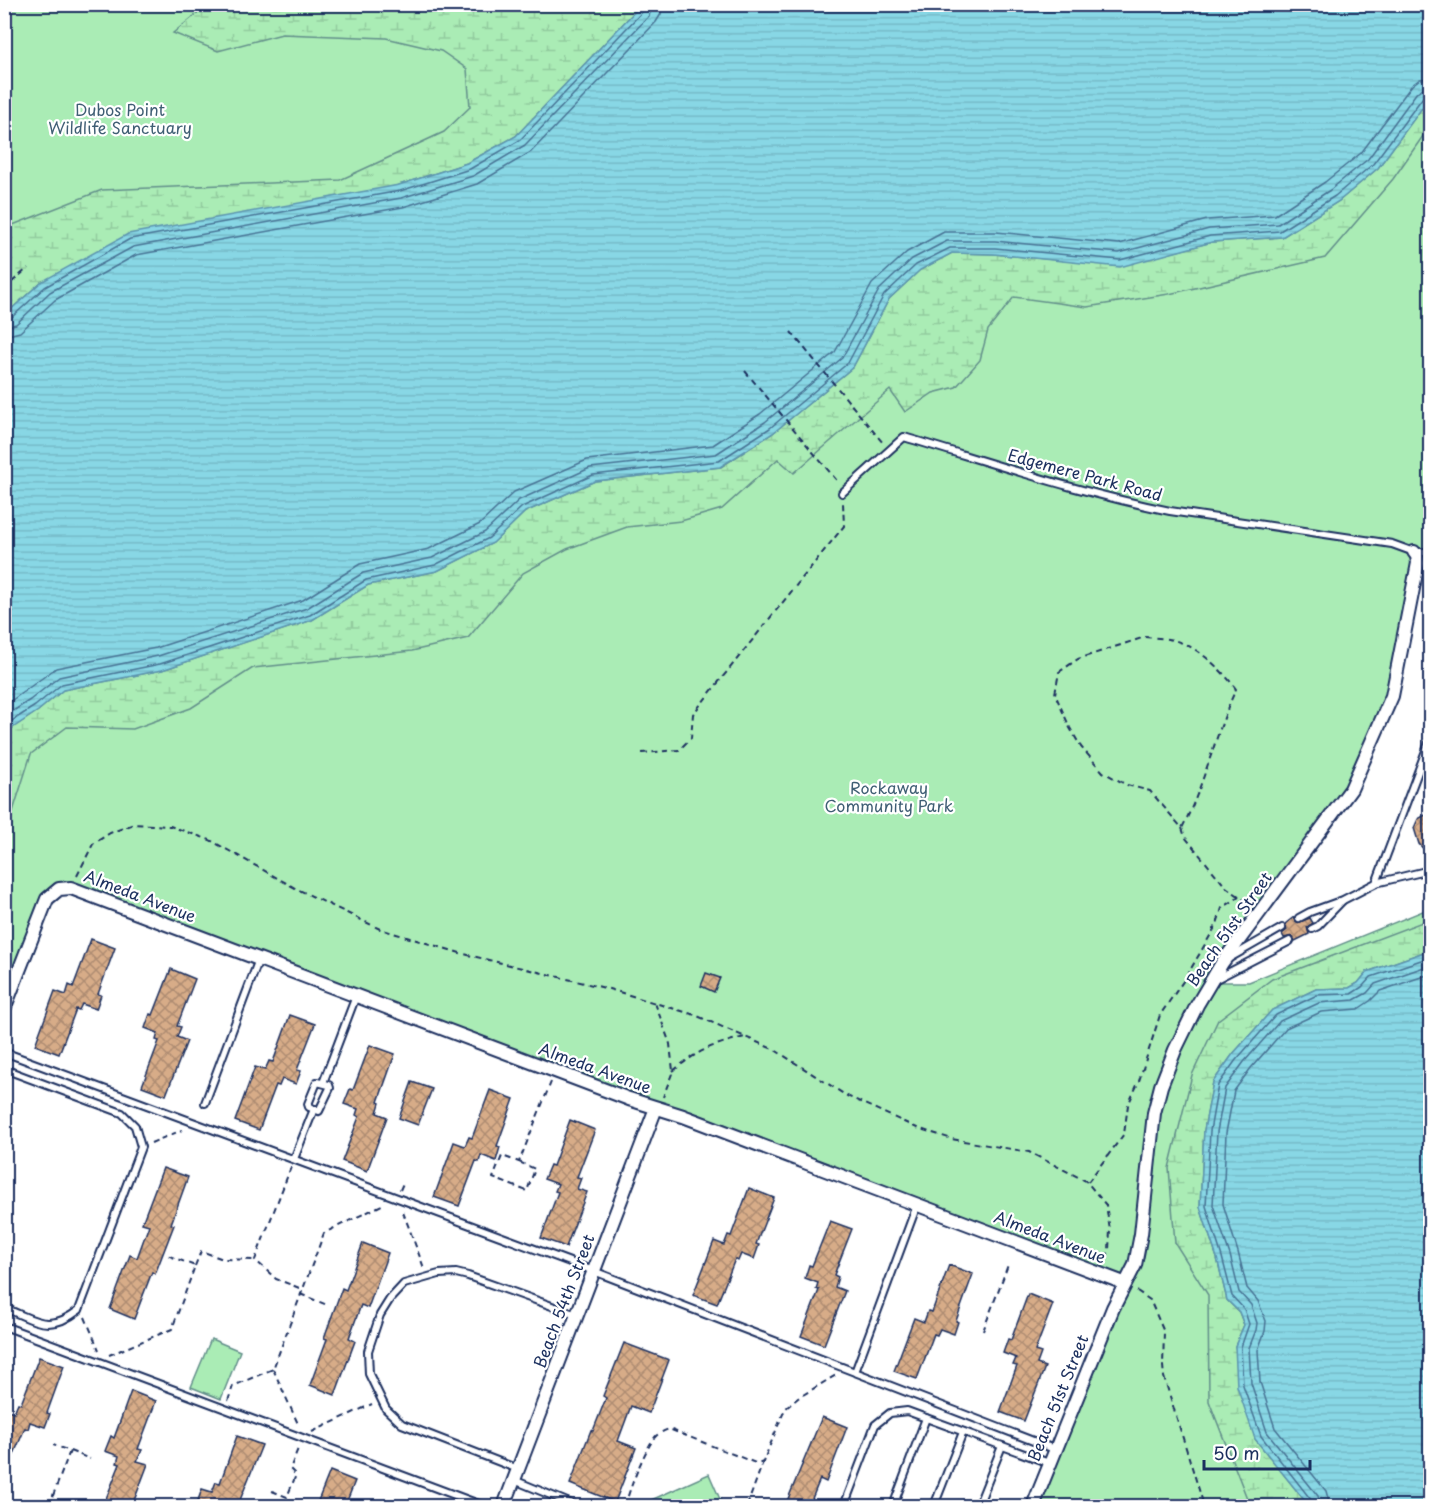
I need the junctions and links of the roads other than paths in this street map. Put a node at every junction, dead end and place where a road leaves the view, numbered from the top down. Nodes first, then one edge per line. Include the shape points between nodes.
1 (844, 492) road end
2 (1414, 552) junction
3 (1431, 552) edge
4 (1431, 740) edge
5 (1431, 870) edge
6 (1376, 883) junction
7 (1343, 900) junction
8 (1299, 918) dead end
9 (1282, 928) dead end
10 (1312, 929) dead end
11 (1290, 941) dead end
12 (259, 959) junction
13 (1221, 963) junction
14 (1210, 982) junction
15 (357, 996) junction
16 (4, 1009) edge
17 (4, 1052) edge
18 (4, 1069) edge
19 (323, 1083) junction
20 (205, 1103) dead end
21 (656, 1108) junction
22 (314, 1109) junction
23 (294, 1159) junction
24 (917, 1205) junction
25 (593, 1271) junction
26 (1124, 1283) junction
27 (4, 1308) edge
28 (577, 1315) junction
29 (4, 1326) edge
30 (855, 1372) junction
31 (926, 1418) junction
32 (963, 1432) junction
33 (1002, 1446) junction
34 (1054, 1449) junction
35 (1049, 1463) junction
36 (516, 1474) junction
37 (484, 1506) edge
38 (504, 1506) edge
39 (577, 1506) edge
40 (844, 1506) edge
41 (892, 1506) edge
42 (934, 1506) edge
43 (978, 1506) edge
44 (1032, 1506) edge

1 - 2 lane, Edgemere Park Road via 904,437 1140,505 1392,544
2 - 3 lane
2 - 13 street, Beach 51st Street via 1418,563 1392,696 1347,797
4 - 6 lane
5 - 6 lane
6 - 7 lane
7 - 8 lane
7 - 10 lane
9 - 13 lane
11 - 14 lane
12 - 15 street, Almeda Avenue
12 - 16 street, Almeda Avenue via 65,888 54,892 45,903
12 - 20 lane
13 - 14 street, Beach 51st Street
14 - 26 street, Beach 51st Street via 1175,1050 1157,1098 1141,1234 1135,1265
15 - 19 lane
15 - 21 street, Almeda Avenue
17 - 23 lane
18 - 27 lane via 122,1113 135,1126 141,1147 78,1310 58,1323 46,1324
19 - 22 lane via 316,1082 311,1095 308,1106
19 - 22 lane via 330,1088 321,1109
21 - 24 street, Almeda Avenue
21 - 25 street, Beach 54th Street
22 - 23 lane
23 - 25 lane
24 - 26 street, Almeda Avenue
24 - 30 lane
25 - 28 street, Beach 54th Street
25 - 30 lane
26 - 34 street, Beach 51st Street
28 - 36 street, Beach 54th Street
28 - 36 lane via 456,1273 427,1276 404,1284 376,1324 368,1351 369,1374 386,1409 402,1424
29 - 37 lane
30 - 34 lane
31 - 32 lane
31 - 40 lane via 907,1411 890,1413 875,1425
31 - 41 lane
32 - 33 lane
32 - 42 lane
33 - 35 lane
33 - 43 lane
34 - 35 street, Beach 51st Street
35 - 44 street, Beach 51st Street
36 - 38 street, Beach 54th Street
36 - 39 lane

